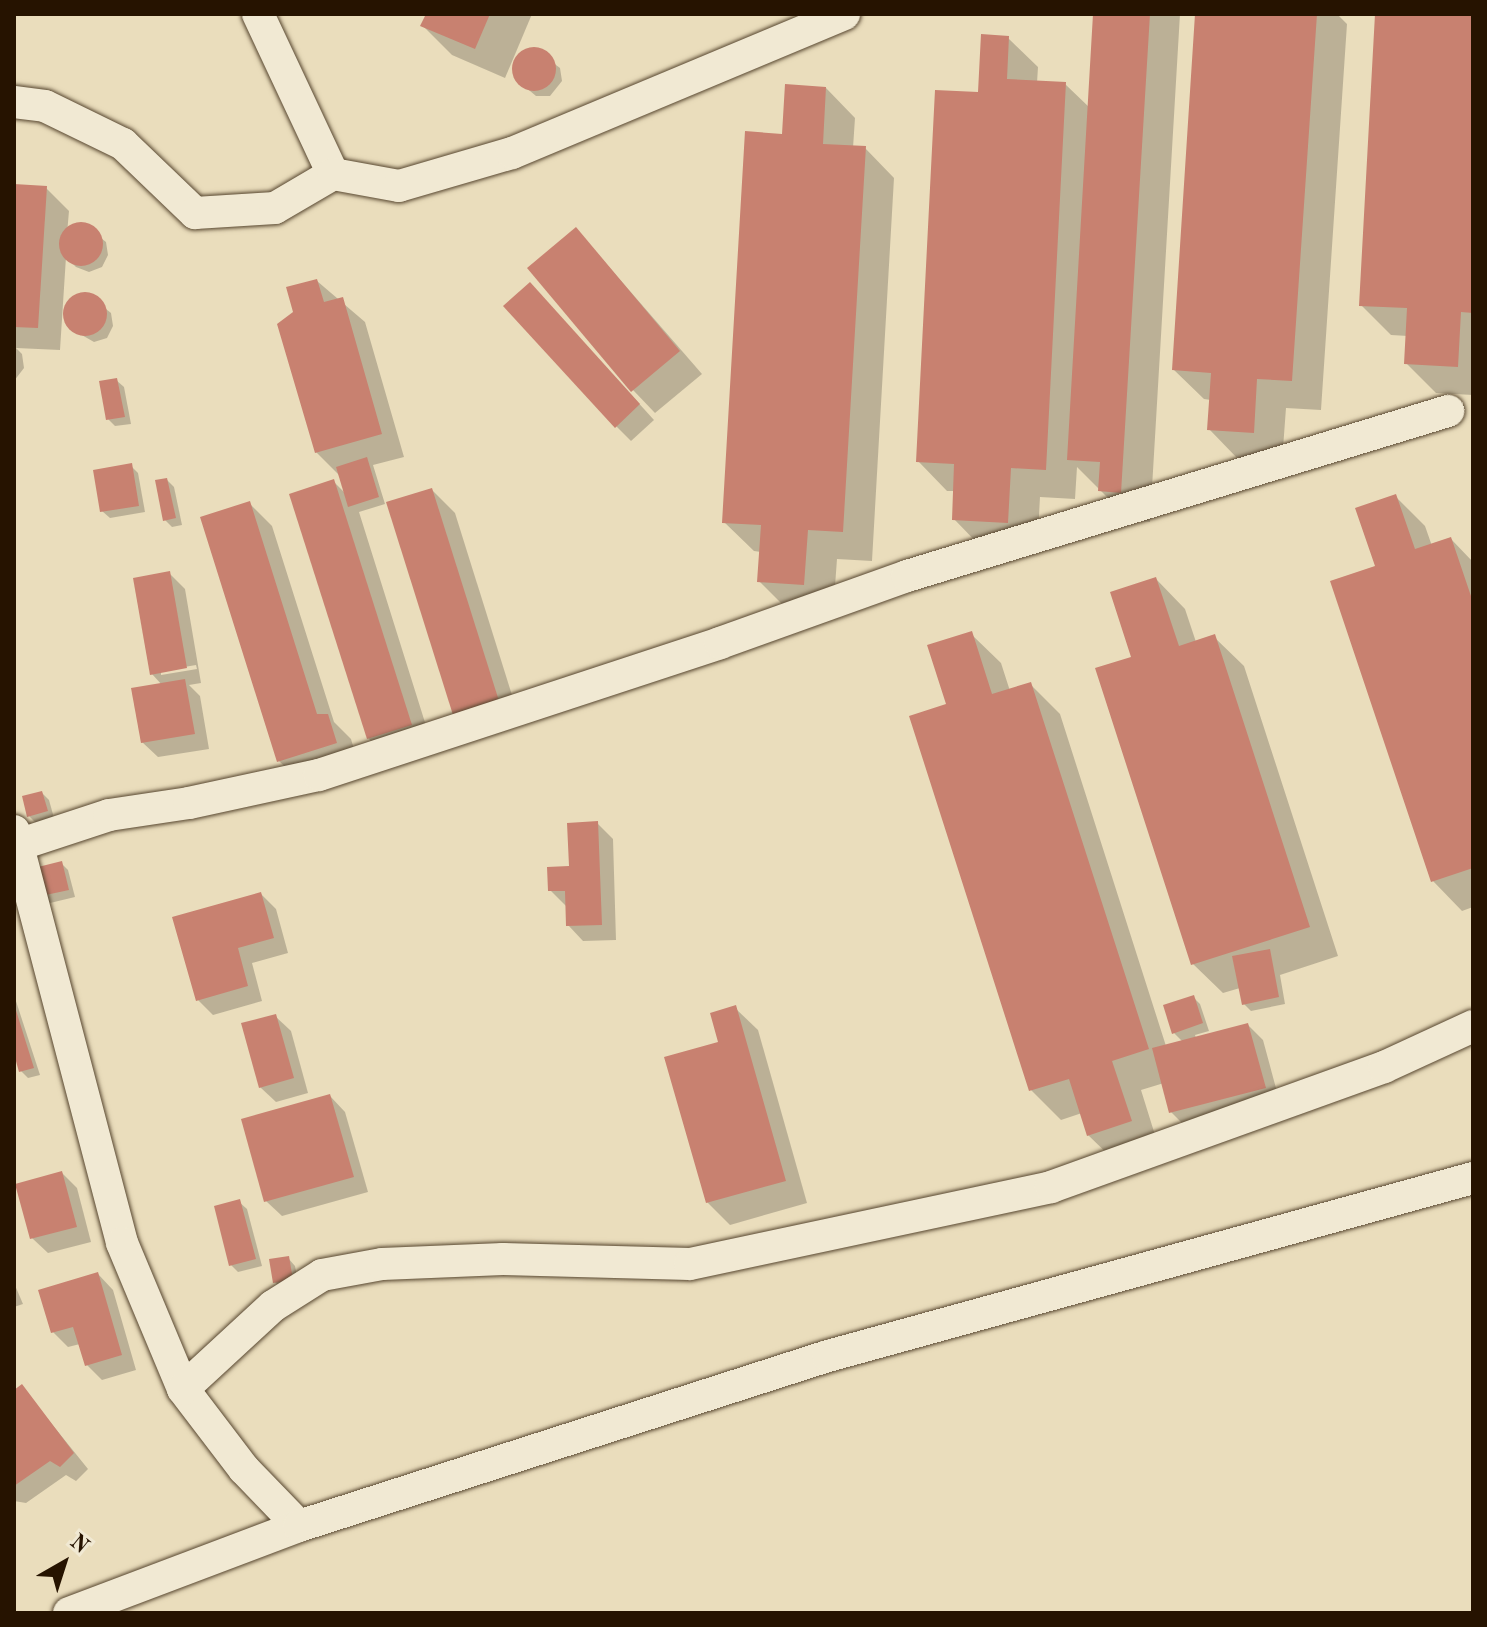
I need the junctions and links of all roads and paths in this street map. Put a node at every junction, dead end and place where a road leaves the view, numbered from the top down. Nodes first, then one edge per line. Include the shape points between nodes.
1 (258, 14) edge
2 (838, 15) edge
3 (14, 102) edge
4 (333, 174) junction
5 (1448, 411) dead end
6 (16, 838) edge
7 (1473, 1026) edge
8 (1473, 1178) edge
9 (183, 1389) junction
10 (299, 1526) junction
11 (69, 1613) edge

1 - 4 street
2 - 4 street via 512,153 399,186
3 - 4 street via 45,106 123,144 195,213 275,208
5 - 6 street via 907,576 319,775
6 - 9 street via 122,1243
7 - 9 street via 1384,1067 1051,1187 690,1264 503,1259 382,1264 322,1275 273,1306
8 - 10 street via 828,1356
9 - 10 street via 244,1469
10 - 11 street

